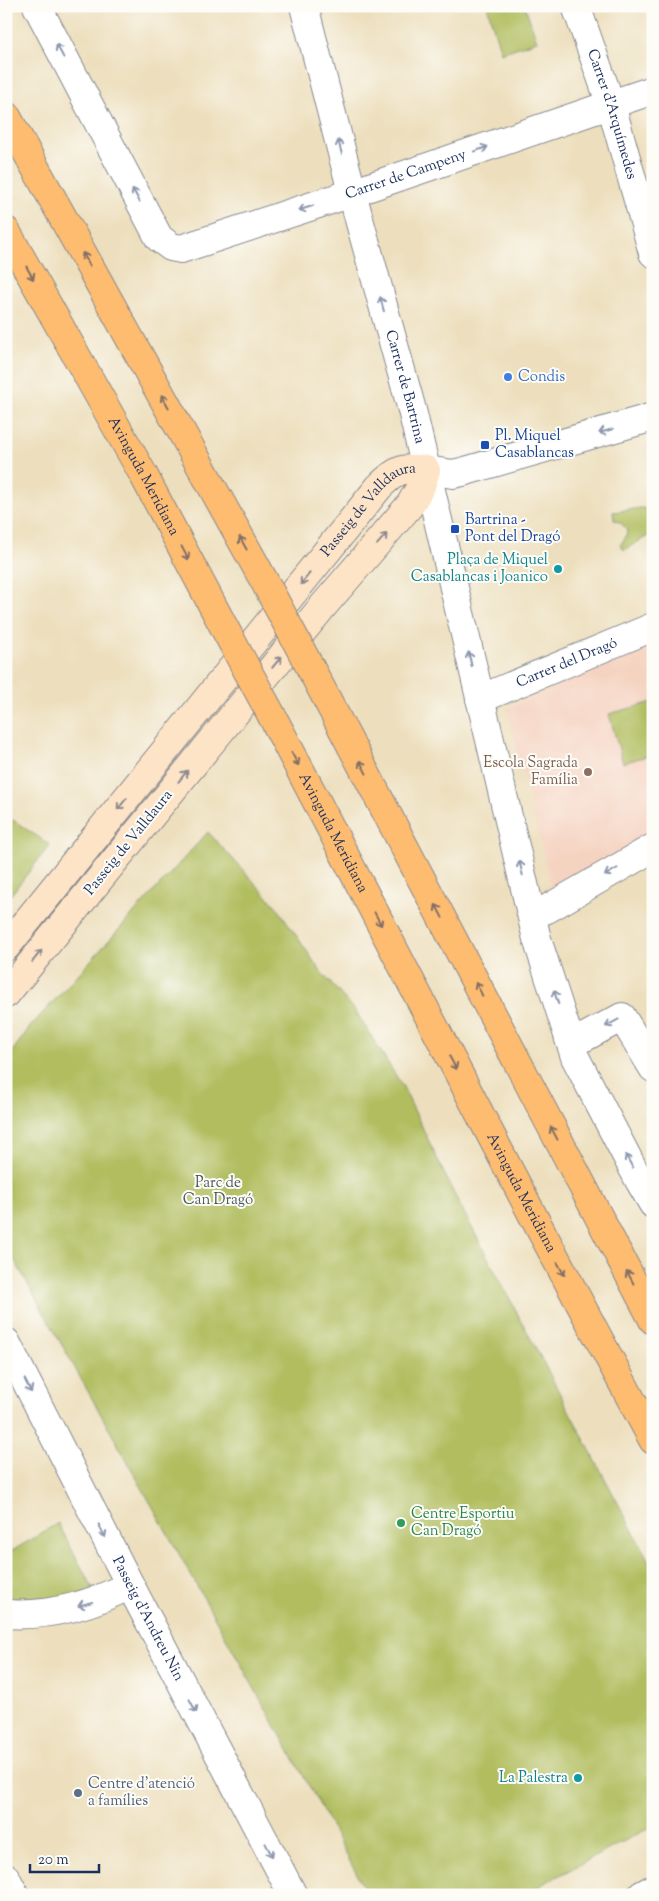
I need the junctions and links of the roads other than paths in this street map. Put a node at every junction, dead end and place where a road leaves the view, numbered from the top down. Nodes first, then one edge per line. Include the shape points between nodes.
1 (37, 6) edge
2 (304, 6) edge
3 (576, 6) edge
4 (653, 90) edge
5 (610, 105) junction
6 (6, 115) edge
7 (352, 193) junction
8 (6, 231) edge
9 (653, 253) edge
10 (653, 418) edge
11 (426, 470) junction
12 (653, 627) edge
13 (480, 699) junction
14 (653, 848) edge
15 (532, 915) junction
16 (6, 947) edge
17 (6, 994) edge
18 (569, 1039) junction
19 (649, 1052) edge
20 (653, 1204) edge
21 (653, 1320) edge
22 (6, 1342) edge
23 (653, 1440) edge
24 (130, 1585) junction
25 (6, 1614) edge
26 (6, 1878) edge
27 (653, 1890) edge
28 (14, 1895) edge
29 (293, 1895) edge
30 (642, 1895) edge

7 -> 1 street, Carrer de Campeny via 181,249 171,247 159,238
7 -> 2 street, Carrer de Bartrina
3 - 5 street, Carrer d'Arquímedes
4 - 5 street, Carrer de Campeny
7 -> 5 street, Carrer de Campeny
5 - 9 street, Carrer d'Arquímedes
21 -> 6 main road, bridge via 267,586
11 -> 7 street, Carrer de Bartrina
8 -> 23 main road, Avinguda Meridiana, bridge via 143,474
10 -> 11 street via 462,472
13 -> 11 street, Carrer de Bartrina
11 -> 16 street, Passeig de Valldaura via 404,469 391,475 379,487
17 -> 11 street, Passeig de Valldaura via 410,505
12 - 13 street, Carrer del Dragó
15 -> 13 street, Carrer de Bartrina
14 -> 15 street
18 -> 15 street
19 -> 18 street via 622,1018 585,1037
20 -> 18 street via 586,1079
22 -> 24 street, Passeig d'Andreu Nin
24 -> 25 street via 100,1600 57,1612
24 -> 29 street, Passeig d'Andreu Nin
26 - 28 street
27 - 30 street

